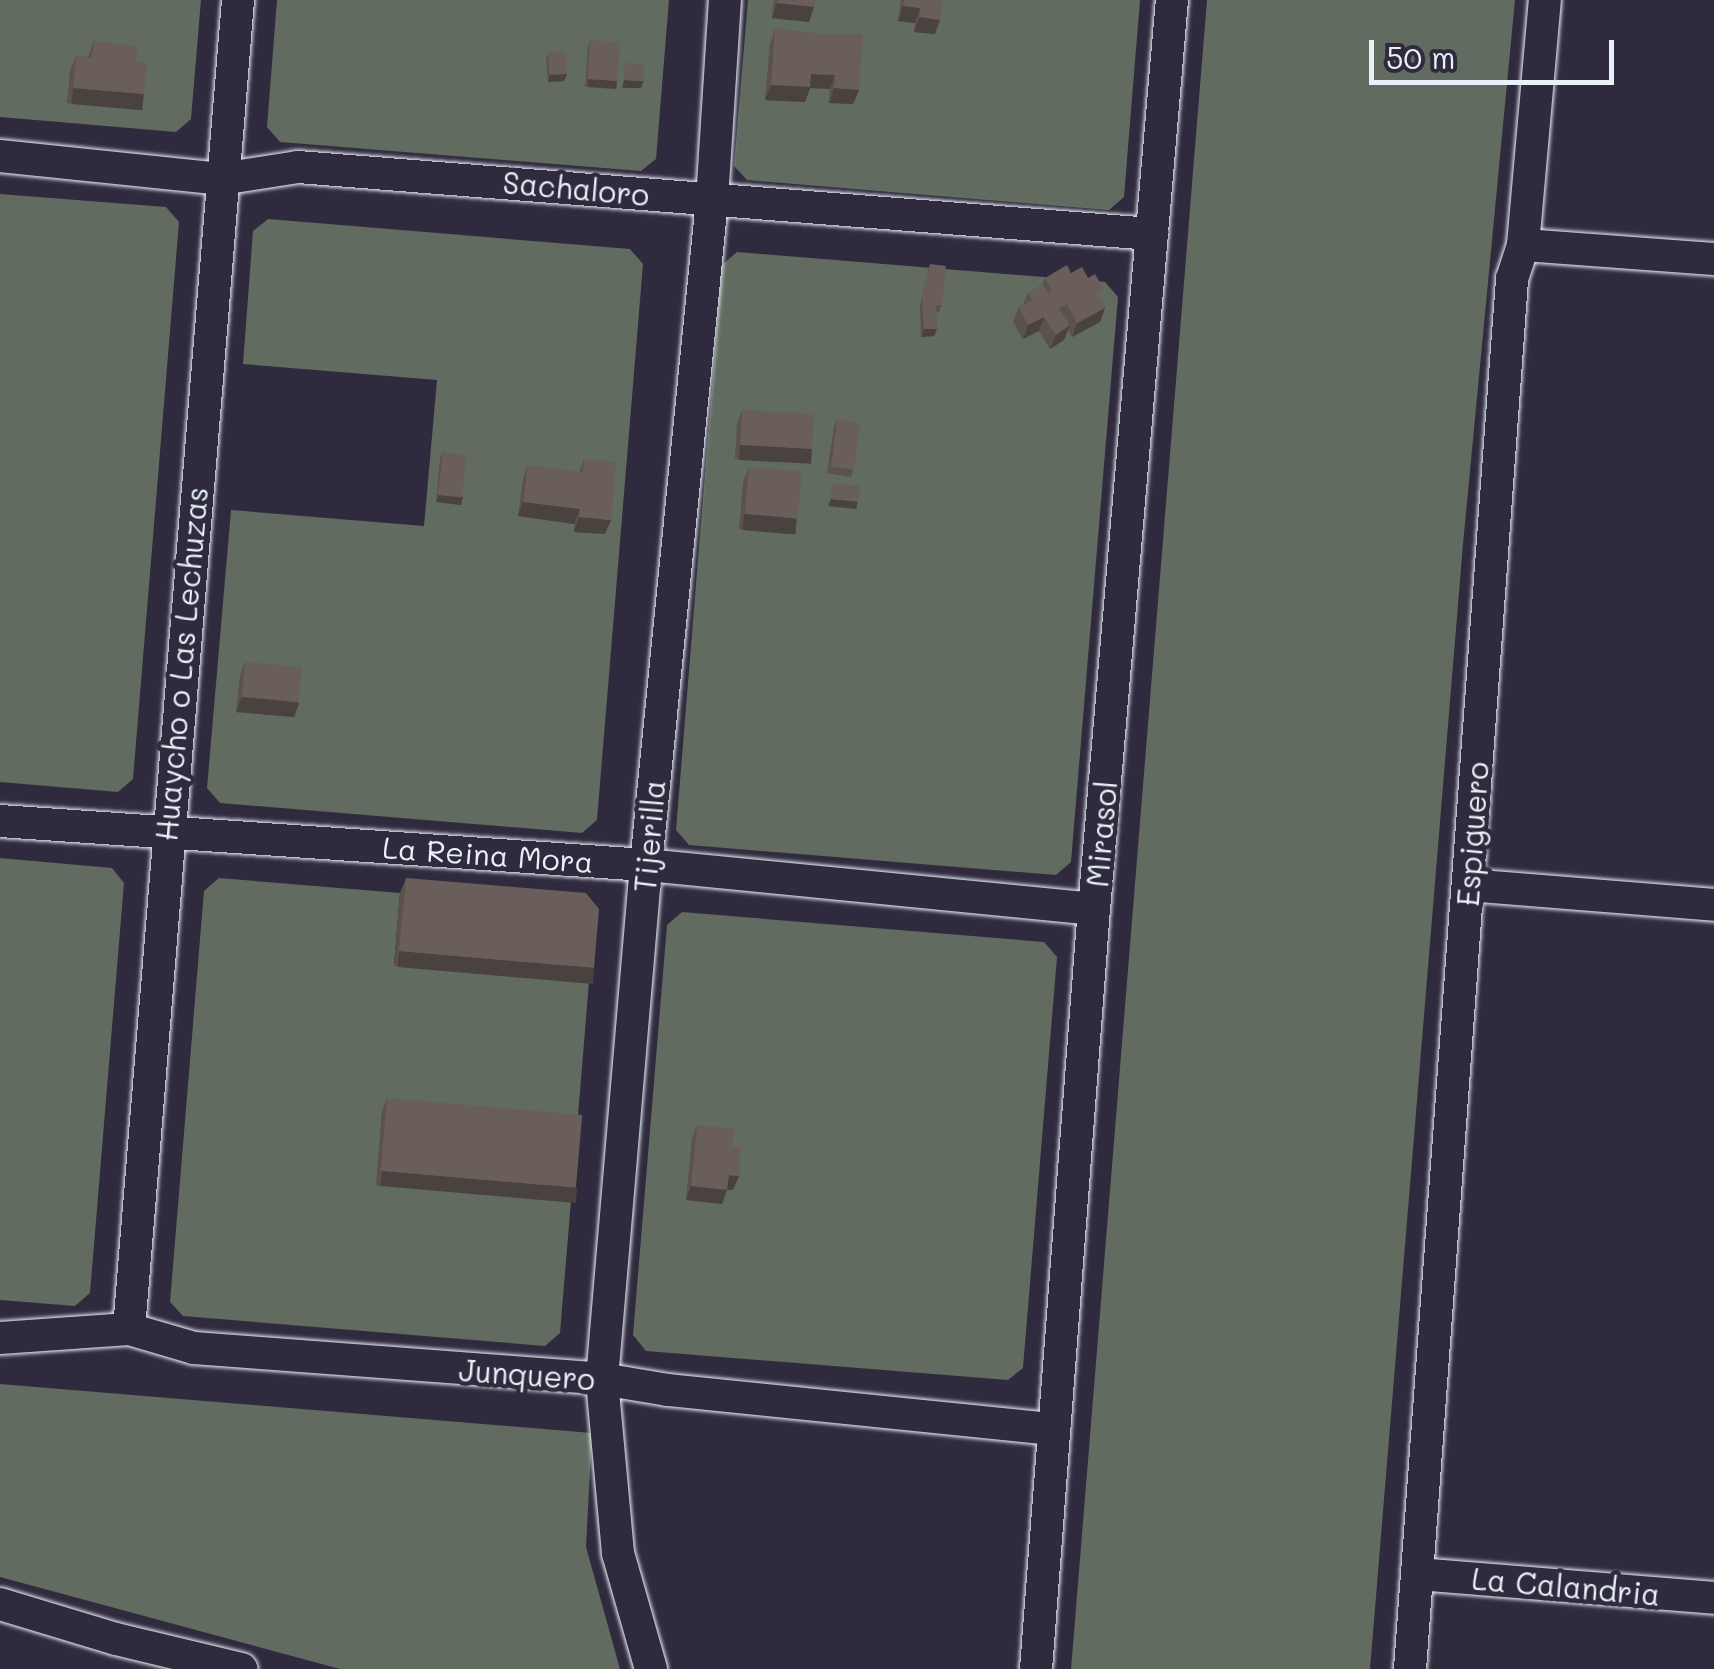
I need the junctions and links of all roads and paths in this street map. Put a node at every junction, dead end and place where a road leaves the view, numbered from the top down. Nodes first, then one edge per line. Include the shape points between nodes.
1 (238, 0) edge
2 (725, 0) edge
3 (1172, 0) edge
4 (1545, 0) edge
5 (0, 156) edge
6 (220, 178) junction
7 (712, 200) junction
8 (1152, 234) junction
9 (1523, 245) junction
10 (1714, 259) edge
11 (0, 821) edge
12 (168, 832) junction
13 (646, 866) junction
14 (1468, 885) junction
15 (1714, 904) edge
16 (1094, 909) junction
17 (129, 1329) junction
18 (0, 1338) edge
19 (602, 1379) junction
20 (1054, 1429) junction
21 (1418, 1574) junction
22 (1714, 1598) edge
23 (0, 1604) edge
24 (241, 1669) edge
25 (652, 1669) edge
26 (1036, 1669) edge
27 (1410, 1669) edge

1 - 6 street, Huaycho o Las Lechuzas
2 - 7 street, Tijerilla
3 - 8 street, Mirasol
4 - 9 street, Espiguero
5 - 6 street, Sachaloro
6 - 7 street, Sachaloro via 298,166
6 - 12 street, Huaycho o Las Lechuzas
7 - 8 street, Sachaloro
7 - 13 street, Tijerilla
8 - 16 street, Mirasol
9 - 10 street
9 - 14 street, Espiguero via 1512,279
11 - 12 street, La Reina Mora
12 - 13 street, La Reina Mora
12 - 17 street, Huaycho o Las Lechuzas
13 - 16 street, La Reina Mora
13 - 19 street, Tijerilla
14 - 15 street
14 - 21 street, Espiguero
16 - 20 street, Mirasol
17 - 18 street, Junquero
17 - 19 street, Junquero via 194,1348
19 - 20 street, Junquero
19 - 25 street, Tijerilla via 618,1553
20 - 26 street, Mirasol
21 - 22 street, La Calandria
21 - 27 street, Espiguero
23 - 24 street

